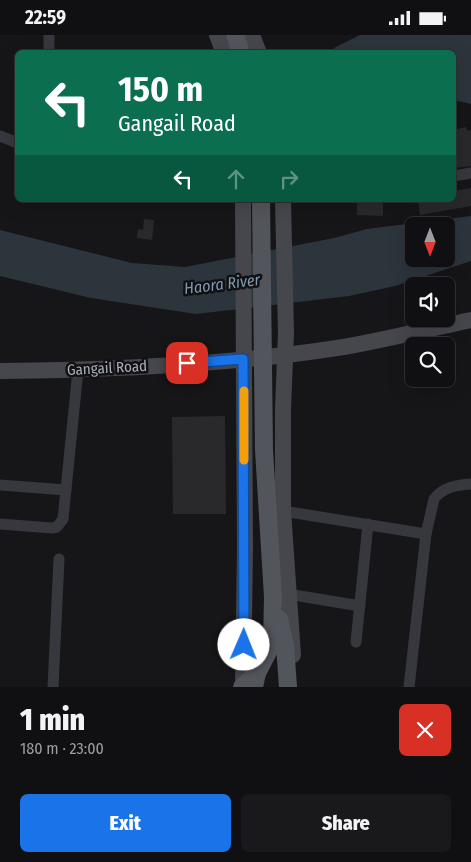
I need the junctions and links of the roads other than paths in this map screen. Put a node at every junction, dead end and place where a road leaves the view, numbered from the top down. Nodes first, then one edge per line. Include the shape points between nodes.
1 (49, 35) edge
2 (217, 35) edge
3 (235, 35) edge
4 (252, 35) edge
5 (49, 50) edge
6 (223, 50) edge
7 (240, 50) edge
8 (258, 50) edge
9 (0, 135) edge
10 (15, 142) edge
11 (471, 173) edge
12 (456, 176) edge
13 (243, 202) edge
14 (261, 202) edge
15 (284, 202) edge
16 (471, 320) edge
17 (286, 354) junction
18 (243, 359) junction
19 (78, 370) junction
20 (0, 371) edge
21 (471, 484) edge
22 (0, 485) edge
23 (66, 490) junction
24 (283, 511) junction
25 (0, 524) edge
26 (368, 524) junction
27 (426, 534) junction
28 (59, 559) dead end
29 (281, 595) junction
30 (360, 606) junction
31 (356, 643) dead end
32 (255, 680) edge
33 (53, 687) edge
34 (242, 687) edge
35 (288, 687) edge
36 (295, 687) edge
37 (408, 687) edge

1 - 5 street
2 - 6 street
3 - 7 main road
4 - 8 street
9 - 10 street
11 - 12 street
13 - 18 street
14 - 29 main road, bridge via 264,450
15 - 17 street
16 - 17 street, Gangail Road via 338,348
17 - 18 street, Gangail Road
17 - 24 street
18 - 19 street, Gangail Road
18 - 34 street via 245,549
19 - 20 street, Gangail Road
19 - 23 street
21 - 27 street via 458,485 438,494
22 - 23 street
23 - 25 street via 63,519 57,527
24 - 26 street
24 - 29 street
26 - 27 street
26 - 30 street
27 - 37 street
28 - 33 street
29 - 30 street
29 - 32 main road via 272,644
29 - 35 main road
29 - 36 street
30 - 31 street
32 - 34 main road, bridge

